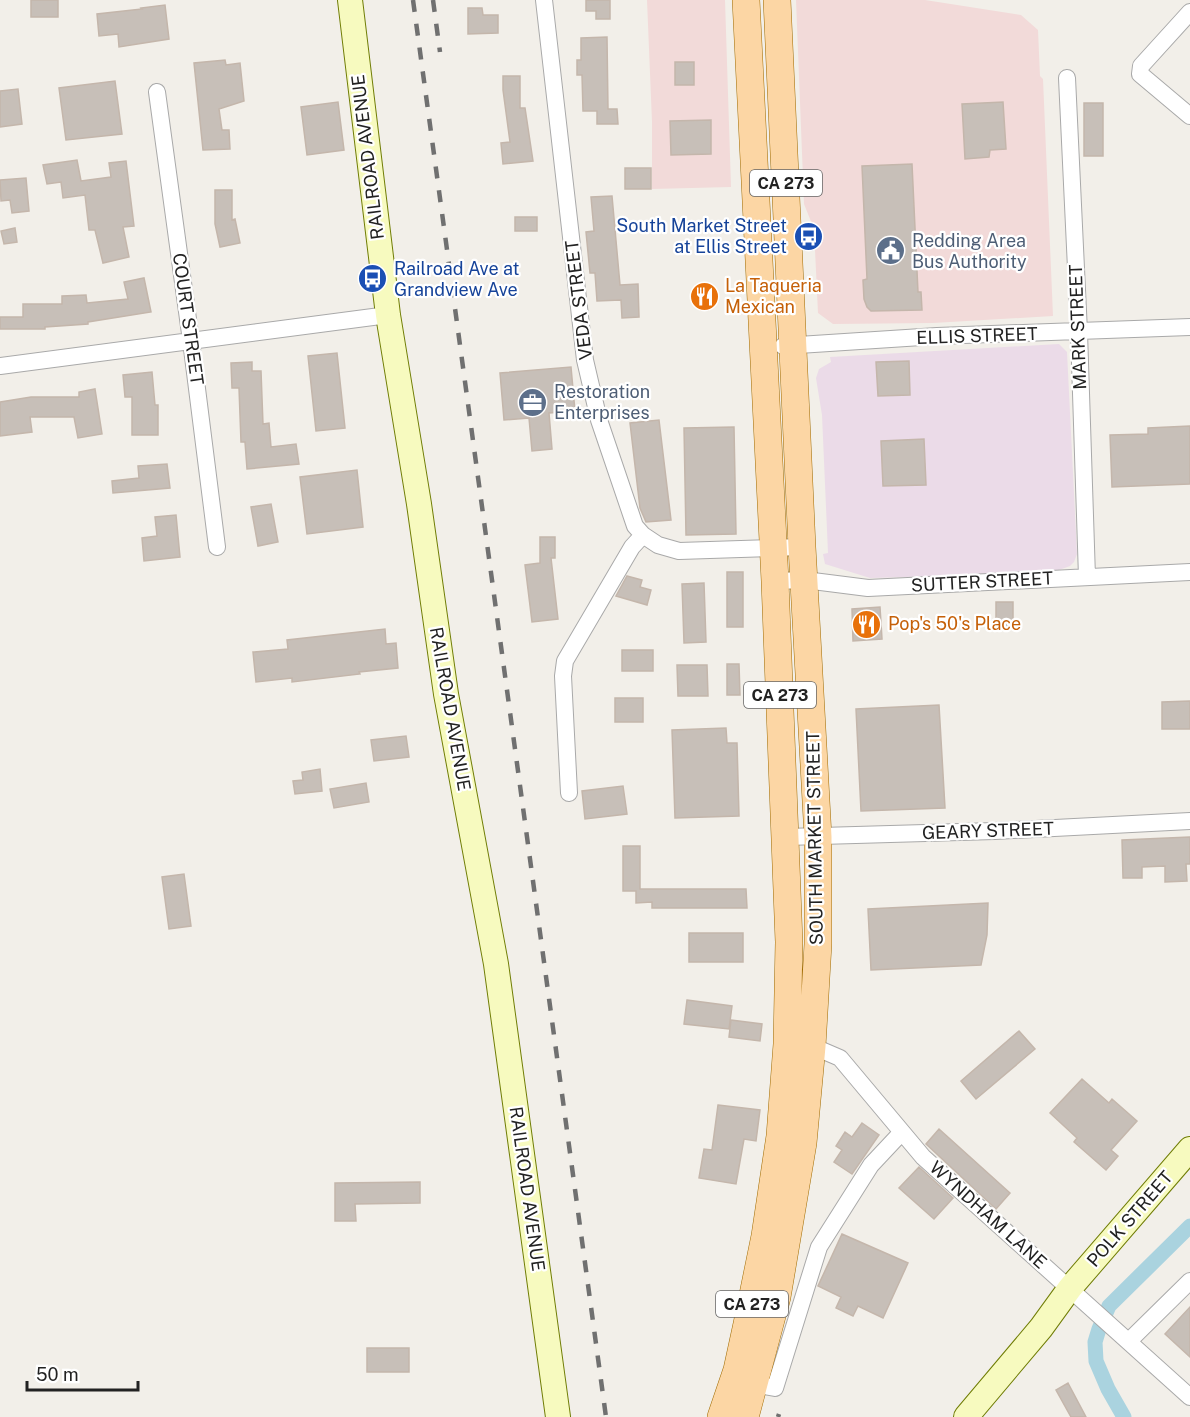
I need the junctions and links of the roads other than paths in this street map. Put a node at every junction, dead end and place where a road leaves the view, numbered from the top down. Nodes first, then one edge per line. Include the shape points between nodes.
1 (350, 0) edge
2 (544, 0) edge
3 (746, 0) edge
4 (777, 0) edge
5 (1190, 12) edge
6 (1067, 78) dead end
7 (781, 85) junction
8 (751, 89) junction
9 (157, 92) dead end
10 (1190, 116) edge
11 (388, 315) junction
12 (1190, 327) edge
13 (1079, 332) junction
14 (191, 341) junction
15 (794, 346) junction
16 (763, 347) junction
17 (0, 366) edge
18 (643, 535) junction
19 (217, 547) dead end
20 (773, 548) junction
21 (802, 548) junction
22 (1190, 572) edge
23 (1087, 577) junction
24 (805, 580) junction
25 (775, 581) junction
26 (569, 793) dead end
27 (1190, 821) edge
28 (786, 837) junction
29 (818, 837) junction
30 (800, 1045) junction
31 (901, 1133) junction
32 (1190, 1149) edge
33 (1190, 1281) edge
34 (1078, 1295) junction
35 (1124, 1336) junction
36 (754, 1384) junction
37 (1190, 1397) edge
38 (558, 1417) edge
39 (722, 1417) edge
40 (744, 1417) edge
41 (966, 1417) edge

1 - 11 main road, RAILROAD AVENUE
2 - 18 street, VEDA STREET via 585,360 599,420 628,510
3 - 8 main road, SOUTH MARKET STREET / CA 273
4 - 7 main road, SOUTH MARKET STREET / CA 273
5 - 10 street via 1140,66 1140,74
6 - 13 street, MARK STREET
7 - 8 main road
7 - 15 main road, SOUTH MARKET STREET / CA 273
8 - 16 main road, SOUTH MARKET STREET / CA 273
9 - 14 street, COURT STREET
11 - 14 street
11 - 38 main road, RAILROAD AVENUE via 446,694 496,964
12 - 13 street, ELLIS STREET
13 - 15 street, ELLIS STREET
13 - 23 street, MARK STREET
14 - 17 street
14 - 19 street, COURT STREET
15 - 16 street, ELLIS STREET
15 - 21 main road, SOUTH MARKET STREET / CA 273
16 - 20 main road, SOUTH MARKET STREET / CA 273
18 - 20 street via 679,551
18 - 26 street via 632,546 565,661
20 - 21 street
20 - 25 main road, SOUTH MARKET STREET / CA 273
21 - 24 main road, SOUTH MARKET STREET / CA 273
22 - 23 street, SUTTER STREET
23 - 24 street, SUTTER STREET via 868,588
24 - 25 street, SUTTER STREET
24 - 29 main road, SOUTH MARKET STREET / CA 273
25 - 28 main road, SOUTH MARKET STREET / CA 273
27 - 29 street, GEARY STREET
28 - 29 street, GEARY STREET
28 - 30 main road, SOUTH MARKET STREET / CA 273 via 789,942
29 - 30 main road, SOUTH MARKET STREET / CA 273 via 818,944
30 - 31 street, WYNDHAM LANE via 840,1058
30 - 36 main road, SOUTH MARKET STREET / CA 273 via 803,1143 775,1306
30 - 39 main road, SOUTH MARKET STREET / CA 273 via 780,1136 765,1236 739,1359
31 - 34 street, WYNDHAM LANE via 922,1157
31 - 36 street via 871,1165 819,1247 775,1388
32 - 34 main road, POLK STREET
33 - 35 street
34 - 35 street, WYNDHAM LANE
34 - 41 main road, POLK STREET via 1041,1328
35 - 37 street, WYNDHAM LANE
36 - 40 main road, SOUTH MARKET STREET / CA 273

